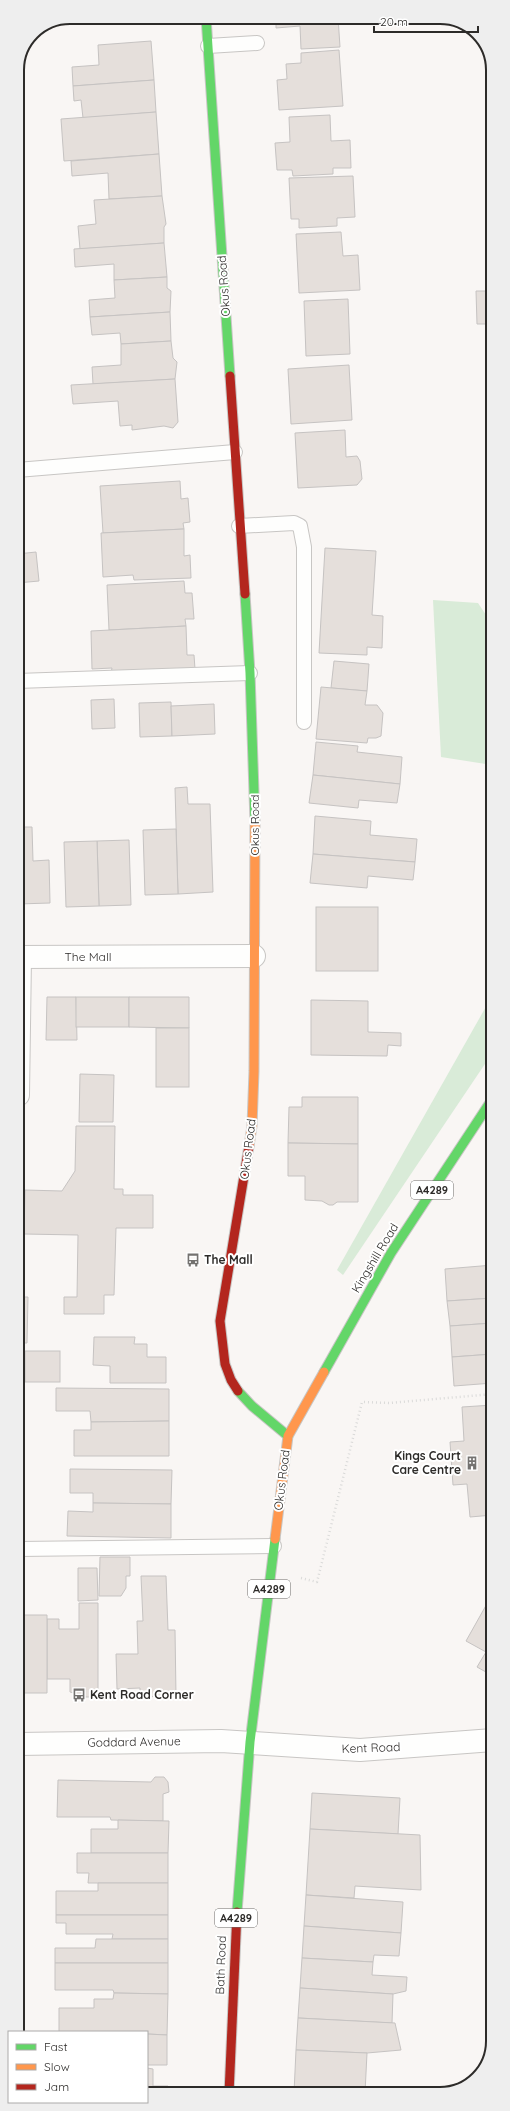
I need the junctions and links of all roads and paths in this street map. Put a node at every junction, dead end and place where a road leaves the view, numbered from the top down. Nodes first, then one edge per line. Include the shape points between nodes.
1 (206, 24) edge
2 (256, 43) dead end
3 (208, 46) junction
4 (235, 452) junction
5 (24, 469) edge
6 (239, 526) junction
7 (250, 673) junction
8 (24, 681) edge
9 (304, 722) dead end
10 (254, 956) junction
11 (24, 957) edge
12 (486, 1107) edge
13 (486, 1395) edge
14 (288, 1436) junction
15 (274, 1546) junction
16 (24, 1548) edge
17 (271, 1571) junction
18 (486, 1741) edge
19 (250, 1742) junction
20 (24, 1744) edge
21 (229, 2087) edge

1 - 3 street, Okus Road
2 - 3 lane
3 - 4 street, Okus Road
4 - 5 lane
4 - 6 street, Okus Road
6 - 7 street, Okus Road
6 - 9 lane via 294,523 300,526 304,547
7 - 8 lane
7 - 10 street, Okus Road via 255,814
10 - 11 street, The Mall
10 - 14 street, Okus Road via 252,1126 220,1322 221,1344 224,1362 235,1388
12 - 14 street, Kingshill Road / A4289 via 391,1253
13 - 17 path via 389,1403 362,1402 317,1582
14 - 15 street, Okus Road / A4289
15 - 16 lane
15 - 17 street, Okus Road / A4289
17 - 19 street, Okus Road / A4289
18 - 19 street, Kent Road via 360,1750
19 - 20 street, Goddard Avenue
19 - 21 street, Bath Road / A4289 via 235,1931

